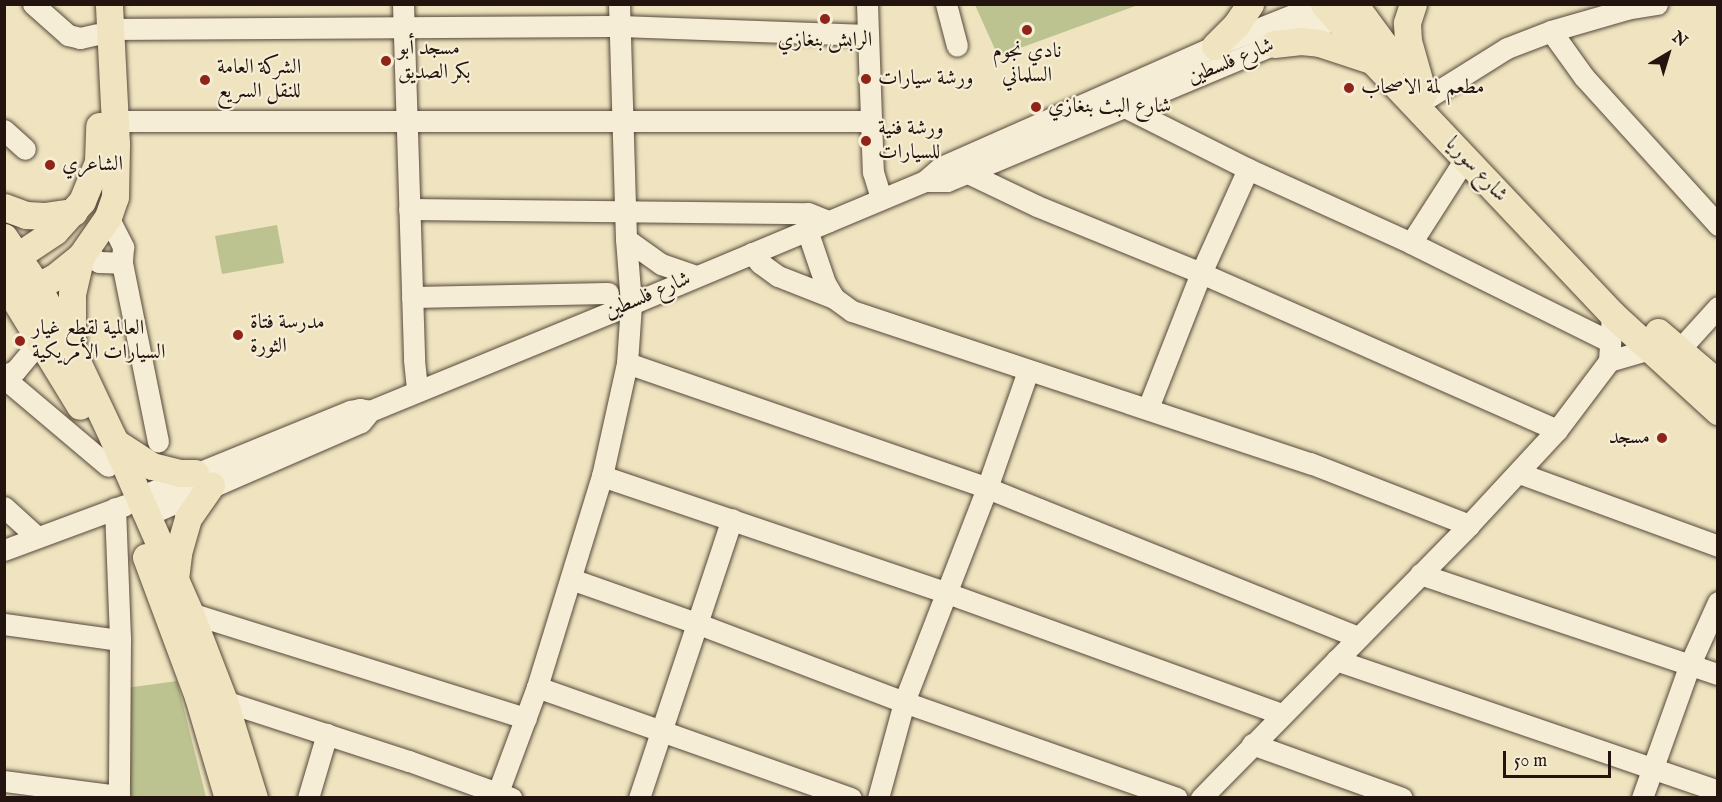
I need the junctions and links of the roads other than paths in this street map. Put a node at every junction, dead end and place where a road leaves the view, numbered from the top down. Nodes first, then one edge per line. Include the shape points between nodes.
1 (33, 4) edge
2 (96, 4) edge
3 (403, 4) edge
4 (619, 4) edge
5 (867, 4) edge
6 (946, 4) edge
7 (1250, 4) edge
8 (1413, 4) edge
9 (1657, 4) edge
10 (1626, 7) edge
11 (1344, 8) edge
12 (105, 23) edge
13 (404, 26) junction
14 (620, 26) junction
15 (1551, 31) junction
16 (868, 35) junction
17 (1274, 44) junction
18 (957, 46) dead end
19 (1215, 46) junction
20 (1373, 61) junction
21 (1425, 96) junction
22 (1123, 106) junction
23 (115, 121) junction
24 (407, 121) junction
25 (623, 121) junction
26 (871, 121) junction
27 (4, 130) edge
28 (25, 149) dead end
29 (1465, 159) junction
30 (1248, 169) junction
31 (968, 173) junction
32 (925, 181) junction
33 (881, 199) junction
34 (4, 207) edge
35 (409, 209) junction
36 (625, 211) junction
37 (74, 212) junction
38 (108, 217) junction
39 (828, 221) junction
40 (1718, 225) edge
41 (807, 230) junction
42 (626, 239) junction
43 (1411, 243) junction
44 (752, 252) junction
45 (9, 253) edge
46 (82, 254) junction
47 (122, 263) junction
48 (1202, 273) junction
49 (695, 276) junction
50 (19, 289) edge
51 (608, 293) dead end
52 (412, 297) junction
53 (834, 298) junction
54 (631, 304) junction
55 (1718, 307) edge
56 (41, 340) junction
57 (1622, 340) junction
58 (1679, 350) junction
59 (73, 353) junction
60 (627, 363) junction
61 (1028, 371) junction
62 (4, 376) edge
63 (1718, 383) edge
64 (417, 391) junction
65 (1148, 408) junction
66 (1718, 411) edge
67 (1557, 430) junction
68 (158, 441) dead end
69 (111, 454) junction
70 (1519, 472) junction
71 (602, 476) junction
72 (203, 479) junction
73 (987, 488) junction
74 (132, 506) junction
75 (4, 507) edge
76 (732, 519) junction
77 (1470, 525) junction
78 (37, 537) junction
79 (1718, 546) edge
80 (4, 550) edge
81 (1420, 574) junction
82 (175, 579) junction
83 (571, 579) junction
84 (946, 593) junction
85 (1718, 602) edge
86 (190, 613) junction
87 (696, 623) junction
88 (4, 624) edge
89 (1358, 637) junction
90 (120, 640) junction
91 (1336, 660) junction
92 (1690, 664) junction
93 (1718, 674) edge
94 (537, 687) junction
95 (224, 701) junction
96 (904, 702) junction
97 (1282, 714) junction
98 (526, 718) junction
99 (663, 732) junction
100 (327, 734) junction
101 (1252, 744) junction
102 (1653, 768) junction
103 (4, 781) edge
104 (1718, 791) edge
105 (505, 795) edge
106 (119, 797) edge
107 (228, 798) edge
108 (254, 798) edge
109 (308, 798) edge
110 (639, 798) edge
111 (851, 798) edge
112 (878, 798) edge
113 (1177, 798) edge
114 (1201, 798) edge
115 (1402, 798) edge
116 (1642, 798) edge

1 - 12 street via 68,35 80,38
2 - 12 main road
3 - 13 street
4 - 14 street
5 - 16 street
6 - 18 street
7 - 19 main road
8 - 21 main road via 1407,23 1408,41
9 - 10 street
10 - 15 street
11 - 17 street, شارع فلسطين
11 - 19 street, شارع فلسطين
11 - 20 main road, شارع سوريا
11 - 21 main road
12 - 13 street
12 - 23 main road
12 - 37 main road via 98,162 88,192
13 - 14 street
13 - 24 street
14 - 16 street
14 - 25 street
15 - 21 street via 1507,48
15 - 40 street via 1584,77
16 - 26 street
17 - 20 main road via 1319,43
17 - 22 street, شارع فلسطين
19 - 32 street, شارع فلسطين via 941,167
20 - 29 main road, شارع سوريا
21 - 58 main road via 1569,247
22 - 30 street
22 - 31 street, شارع فلسطين
23 - 24 street
23 - 38 main road via 117,178
24 - 25 street
24 - 35 street
25 - 26 street
25 - 36 street
26 - 33 street via 873,172
27 - 28 street
29 - 43 street
29 - 57 main road, شارع سوريا
30 - 43 street
30 - 48 street
31 - 32 street, شارع فلسطين via 942,182
31 - 48 street via 1037,206
32 - 33 street, شارع فلسطين
33 - 39 street, شارع فلسطين
34 - 37 main road via 26,215
35 - 36 street
35 - 52 street
36 - 39 street via 808,213
36 - 42 street
37 - 45 main road via 55,231
38 - 46 main road
38 - 47 street via 121,237
39 - 41 street, شارع فلسطين
41 - 44 street, شارع فلسطين
41 - 53 street via 818,267
42 - 49 street via 661,264
42 - 54 street
43 - 57 street
44 - 49 street, شارع فلسطين
44 - 53 street via 778,276
45 - 50 main road
46 - 47 street via 99,262
46 - 50 main road
46 - 59 main road via 72,294
47 - 68 street
48 - 65 street
48 - 67 street
49 - 54 street, شارع فلسطين
50 - 56 main road
50 - 59 main road
51 - 52 street
52 - 64 street
53 - 61 street via 872,320
54 - 60 street
54 - 64 street, شارع فلسطين
55 - 58 street
56 - 62 street via 15,370
56 - 69 main road
57 - 66 main road, شارع سوريا
57 - 67 street
58 - 63 main road
59 - 69 main road
60 - 71 street
60 - 73 street
61 - 65 street
61 - 73 street
62 - 69 street
64 - 72 street, شارع فلسطين via 370,411 350,411
65 - 77 street via 1310,463
67 - 70 street
69 - 72 main road
69 - 74 main road
70 - 77 street
70 - 79 street
71 - 76 street
71 - 83 street
72 - 74 street, شارع فلسطين
72 - 82 main road via 178,553
73 - 84 street
73 - 89 street
74 - 78 street, شارع فلسطين
74 - 82 main road
74 - 90 street
74 - 107 main road via 198,697
75 - 78 street
76 - 84 street
76 - 87 street
77 - 81 street
78 - 80 street, شارع فلسطين
81 - 89 street
81 - 92 street
82 - 86 main road
83 - 87 street
83 - 94 street
84 - 96 street
84 - 97 street
85 - 92 street
86 - 95 main road
86 - 98 street
87 - 96 street
87 - 99 street
88 - 90 street
89 - 91 street
90 - 106 street
91 - 97 street
91 - 102 street
92 - 93 street
92 - 102 street
94 - 98 street
94 - 99 street
95 - 100 street
95 - 108 main road
96 - 112 street
96 - 113 street
97 - 101 street
98 - 105 street
99 - 110 street
99 - 111 street
100 - 105 street
100 - 109 street
101 - 114 street
101 - 115 street
102 - 104 street
102 - 116 street
103 - 106 street

